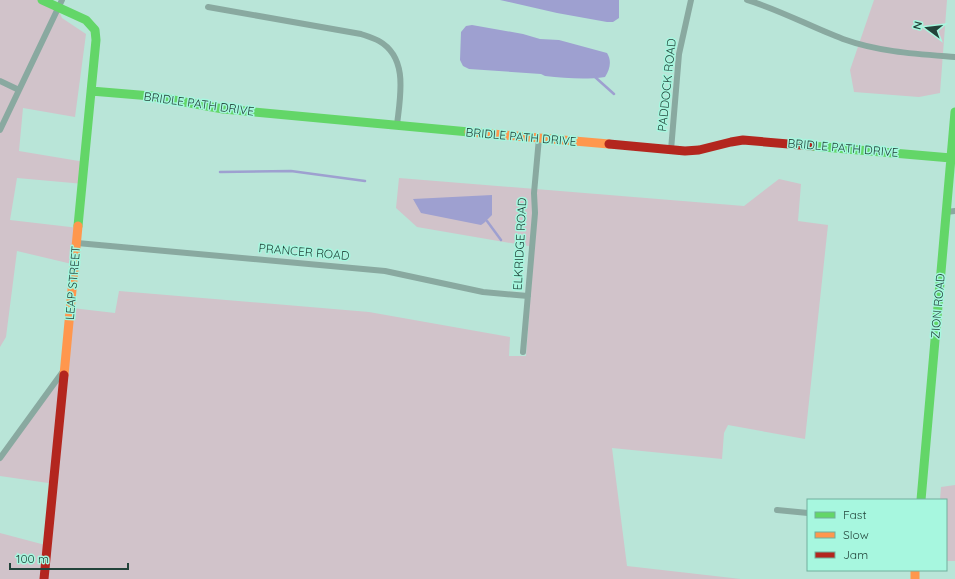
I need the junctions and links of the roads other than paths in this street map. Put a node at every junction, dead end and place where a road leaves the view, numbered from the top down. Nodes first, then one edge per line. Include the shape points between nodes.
1 (42, 0) edge
2 (691, 0) edge
3 (747, 0) edge
4 (60, 4) edge
5 (208, 7) dead end
6 (955, 57) edge
7 (0, 81) edge
8 (19, 90) junction
9 (91, 91) junction
10 (955, 112) edge
11 (397, 125) junction
12 (0, 130) edge
13 (539, 138) junction
14 (671, 150) junction
15 (951, 158) junction
16 (951, 211) edge
17 (76, 243) junction
18 (528, 296) junction
19 (523, 352) dead end
20 (65, 369) junction
21 (0, 458) edge
22 (921, 499) edge
23 (777, 510) dead end
24 (807, 513) edge
25 (44, 579) edge

1 - 4 street, LEAP STREET
2 - 14 street, PADDOCK ROAD via 679,54
3 - 6 street via 855,43 912,54
4 - 8 street
4 - 9 street, LEAP STREET via 88,22 94,30 96,44
5 - 11 street via 361,34 378,40 394,56 399,70 401,81
7 - 8 street
8 - 12 street
9 - 11 street, BRIDLE PATH DRIVE via 158,97 223,109
9 - 17 street, LEAP STREET
10 - 15 street, ZION ROAD
11 - 13 street, BRIDLE PATH DRIVE
13 - 14 street, BRIDLE PATH DRIVE
13 - 18 street, ELKRIDGE ROAD
14 - 15 street, BRIDLE PATH DRIVE via 696,150 743,140
15 - 16 street, ZION ROAD
16 - 22 street, ZION ROAD
17 - 18 street, PRANCER ROAD via 385,271 483,292
17 - 20 street, LEAP STREET
18 - 19 street, ELKRIDGE ROAD
20 - 21 street
20 - 25 street, LEAP STREET
23 - 24 street

